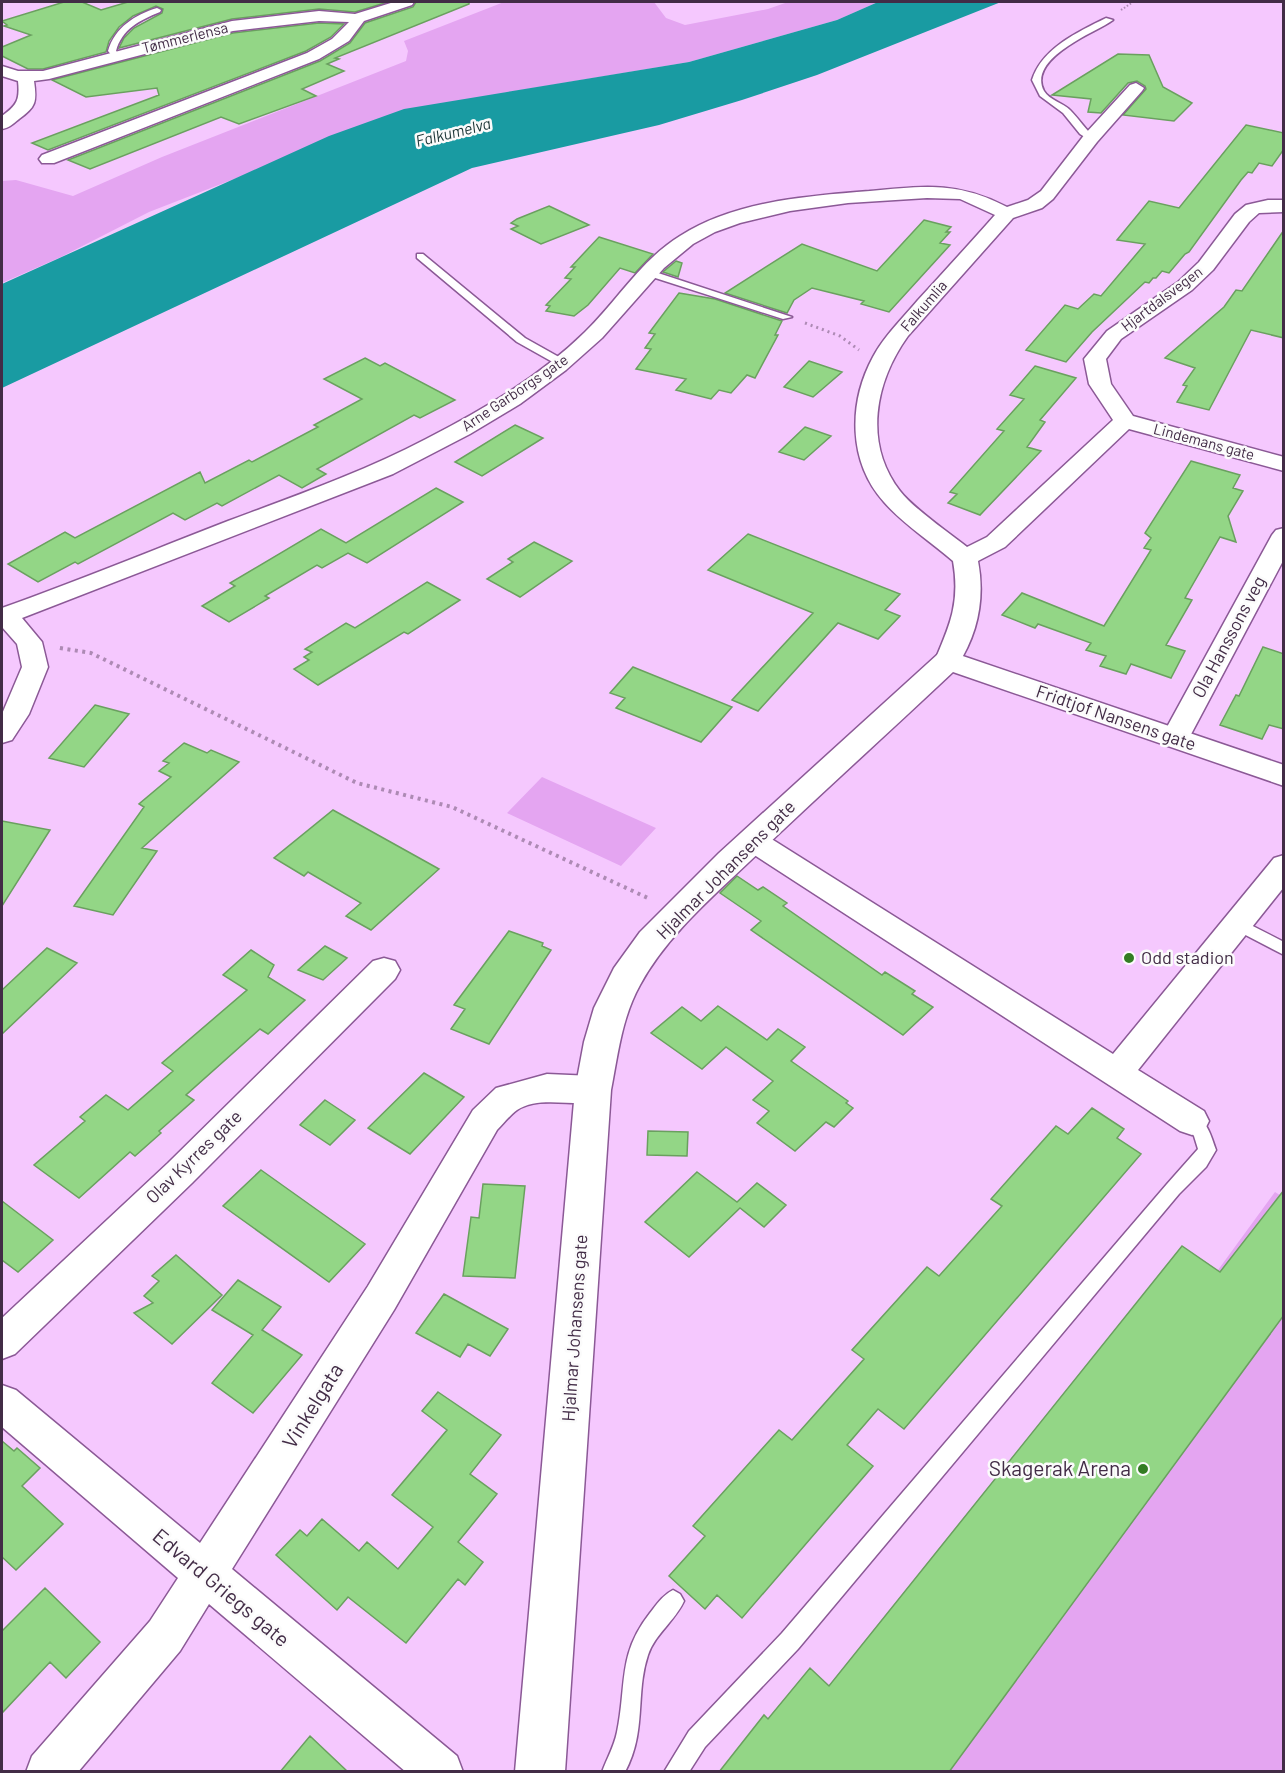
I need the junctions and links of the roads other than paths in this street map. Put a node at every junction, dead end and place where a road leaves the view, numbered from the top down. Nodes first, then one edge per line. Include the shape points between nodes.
1 (406, 2) edge
2 (157, 10) dead end
3 (356, 19) junction
4 (1109, 20) dead end
5 (117, 56) junction
6 (14, 74) edge
7 (1136, 88) dead end
8 (2, 124) edge
9 (1091, 138) junction
10 (48, 159) dead end
11 (1284, 206) edge
12 (1006, 214) junction
13 (420, 256) dead end
14 (649, 273) junction
15 (787, 317) road end
16 (562, 363) junction
17 (1125, 421) junction
18 (1284, 464) edge
19 (1284, 536) edge
20 (965, 558) junction
21 (3, 616) edge
22 (948, 660) junction
23 (2, 734) edge
24 (1174, 738) junction
25 (1284, 776) edge
26 (753, 840) junction
27 (1284, 866) edge
28 (1237, 924) junction
29 (1284, 949) edge
30 (384, 970) dead end
31 (1117, 1072) junction
32 (593, 1090) junction
33 (1192, 1121) joint
34 (2, 1342) edge
35 (2, 1403) edge
36 (205, 1575) junction
37 (673, 1601) dead end
38 (48, 1772) edge
39 (441, 1772) edge
40 (540, 1772) edge
41 (613, 1772) edge
42 (675, 1772) edge

1 - 3 street, Tømmerlensa
2 - 5 lane via 120,32 113,42 112,51
3 - 5 street, Tømmerlensa via 319,16 232,26
3 - 10 street via 354,28 344,37 313,56
4 - 9 lane via 1071,39 1048,60 1038,76 1041,93 1070,115
5 - 6 street, Tømmerlensa via 59,72
6 - 8 street via 28,95 25,107
7 - 9 street, Falkumlia
9 - 12 street, Falkumlia via 1047,195 1035,204
11 - 17 street, Hjartdalsvegen via 1253,208 1206,266 1185,286 1114,335 1095,359 1100,384
12 - 14 street, Arne Garborgs gate via 969,196 950,193 804,204 717,225 667,253
12 - 20 street, Falkumlia via 900,332 875,374 868,400 866,441 873,466 892,497
13 - 16 lane via 521,340
14 - 15 lane
14 - 16 street, Arne Garborgs gate via 583,346
16 - 21 street, Arne Garborgs gate via 491,412 385,469
17 - 18 street, Lindemans gate
17 - 20 street via 996,542
19 - 24 street, Ola Hanssons veg
20 - 22 street, Hjalmar Johansens gate via 969,610
21 - 23 street via 29,642 35,667
22 - 24 street, Fridtjof Nansens gate
22 - 26 street, Hjalmar Johansens gate
24 - 25 street, Fridtjof Nansens gate
26 - 31 street
26 - 32 street, Hjalmar Johansens gate via 678,911 644,952 616,996 603,1033
27 - 28 street
28 - 29 lane
28 - 31 street
30 - 34 street, Olav Kyrres gate via 180,1173
31 - 33 street
32 - 36 street, Vinkelgata via 546,1088 508,1098 485,1120 381,1298
32 - 40 street, Hjalmar Johansens gate
33 - 42 lane via 1202,1133 1207,1150 1200,1162 790,1641 697,1739
35 - 36 street, Edvard Griegs gate
36 - 38 street, Vinkelgata via 165,1636
36 - 39 street, Edvard Griegs gate
37 - 41 lane via 647,1633 637,1659 631,1727

